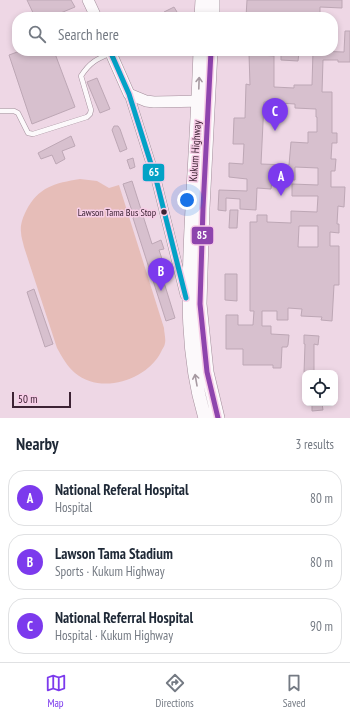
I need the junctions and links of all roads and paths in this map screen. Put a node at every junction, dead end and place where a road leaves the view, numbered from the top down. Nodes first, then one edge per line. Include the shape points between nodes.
1 (88, 0) edge
2 (202, 0) edge
3 (214, 0) edge
4 (94, 12) edge
5 (201, 12) edge
6 (213, 12) edge
7 (104, 56) edge
8 (113, 56) edge
9 (200, 56) edge
10 (211, 56) edge
11 (130, 94) junction
12 (204, 101) junction
13 (0, 111) edge
14 (188, 306) junction
15 (205, 418) edge
16 (218, 418) edge

1 - 4 street
2 - 5 main road
3 - 6 main road
7 - 13 lane via 93,62 81,76 91,110 87,117 33,134 24,128 18,113
8 - 11 street
12 -> 9 main road, Kukum Highway
10 - 12 main road, Kukum Highway
11 - 12 street via 154,102
11 - 14 street via 157,183
12 - 14 main road, Kukum Highway via 192,208
12 - 16 main road, Kukum Highway via 200,304 207,372
15 -> 14 main road, Kukum Highway via 197,388

